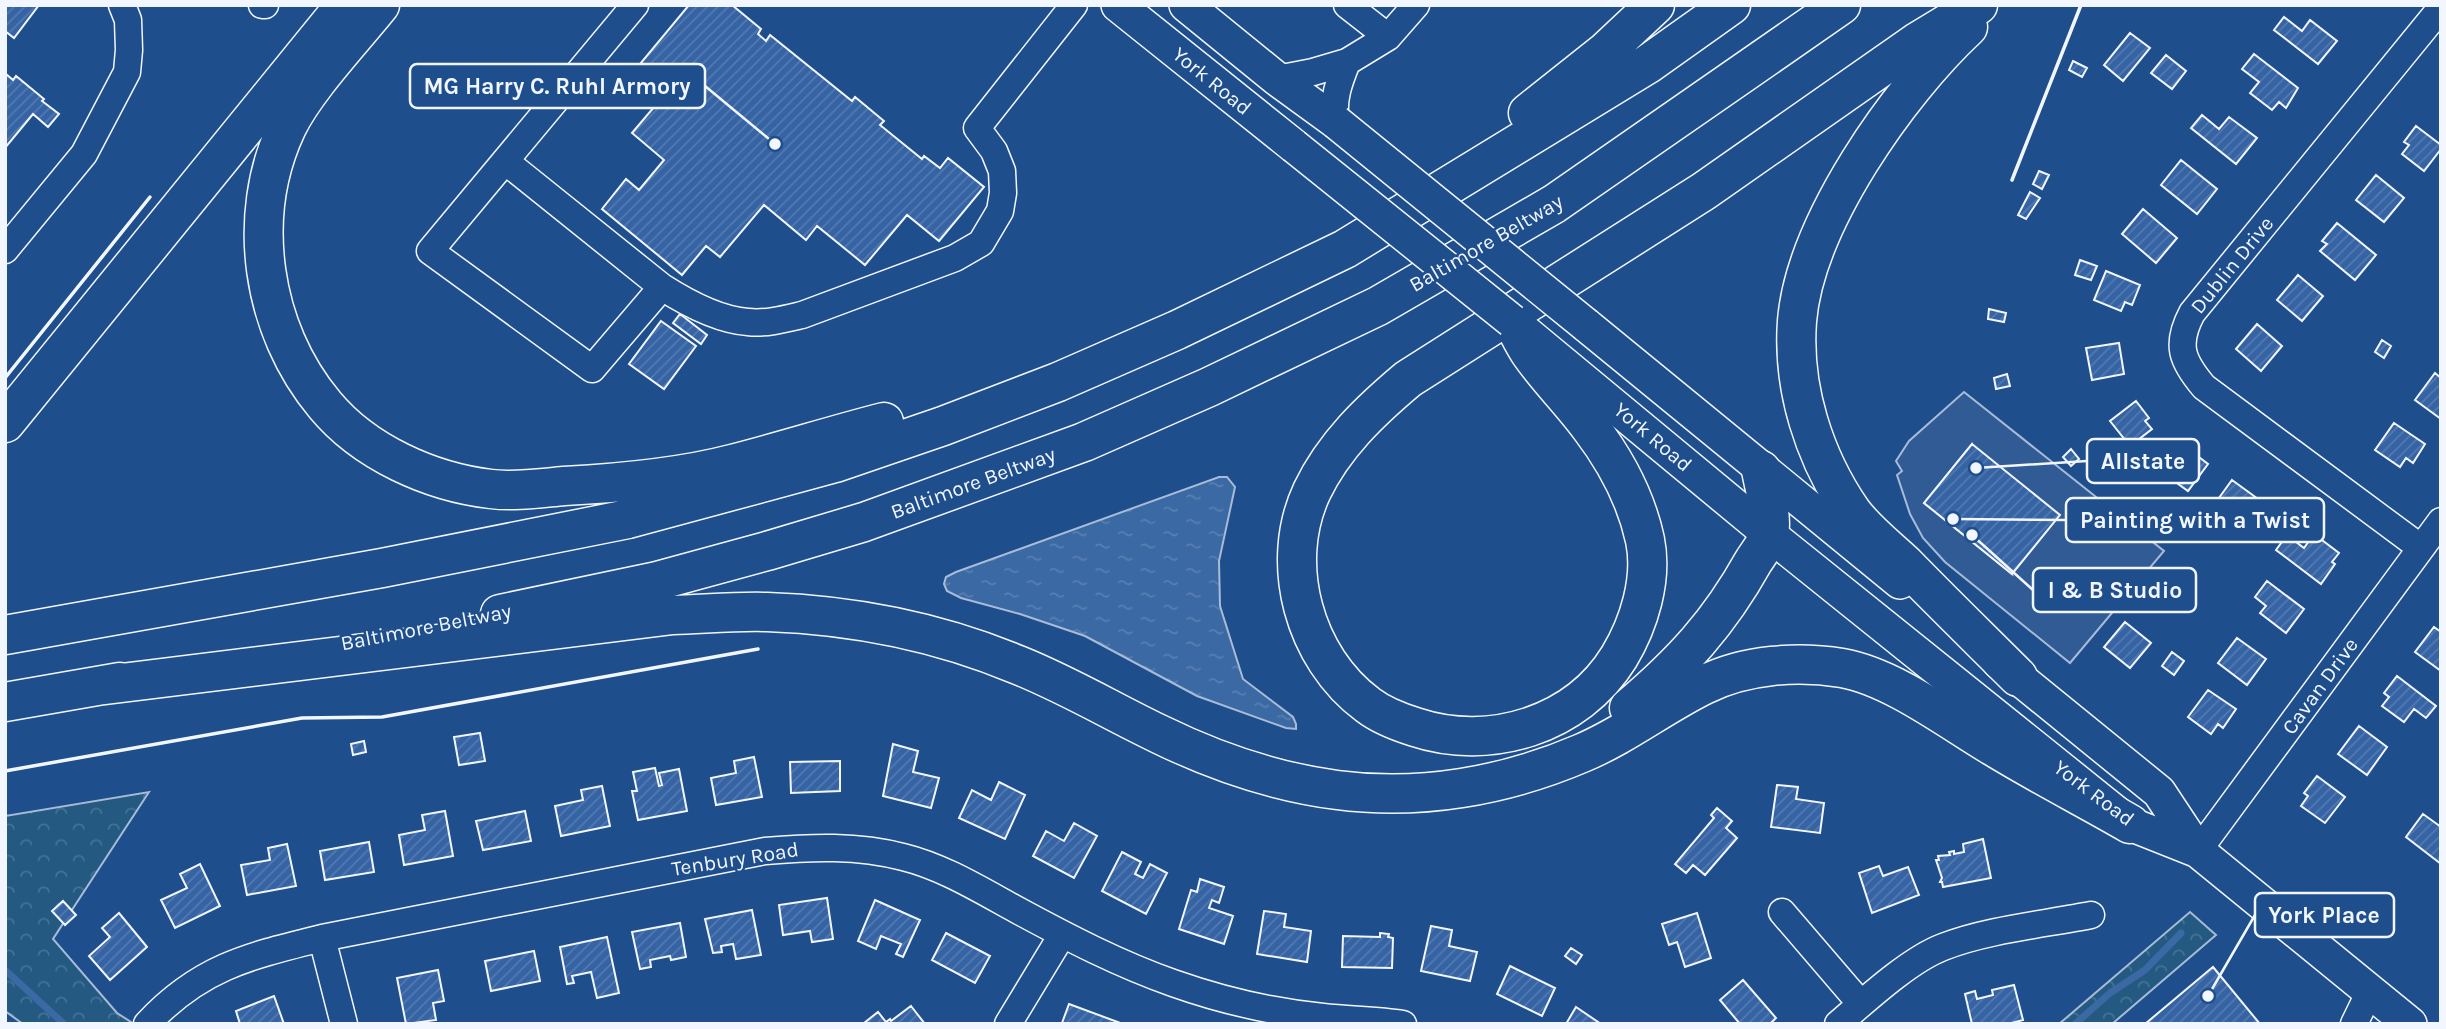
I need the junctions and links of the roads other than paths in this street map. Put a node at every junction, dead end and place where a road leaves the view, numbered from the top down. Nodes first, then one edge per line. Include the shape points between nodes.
1 (122, 5) edge
2 (345, 5) edge
3 (380, 5) edge
4 (635, 5) edge
5 (1074, 5) edge
6 (1118, 5) edge
7 (1186, 5) edge
8 (1347, 5) edge
9 (1416, 5) edge
10 (1655, 5) edge
11 (1731, 5) edge
12 (1841, 5) edge
13 (1978, 5) edge
14 (1992, 5) edge
15 (2441, 8) edge
16 (1388, 37) junction
17 (1347, 62) junction
18 (1277, 79) junction
19 (1336, 122) junction
20 (505, 161) junction
21 (1345, 249) junction
22 (5, 250) edge
23 (662, 287) junction
24 (1511, 321) joint
25 (1177, 330) junction
26 (1538, 351) junction
27 (5, 423) edge
28 (1761, 470) junction
29 (2441, 521) edge
30 (1769, 534) junction
31 (2421, 548) junction
32 (5, 635) edge
33 (2018, 677) junction
34 (96, 686) junction
35 (5, 702) edge
36 (1506, 779) junction
37 (2130, 824) junction
38 (2198, 851) junction
39 (1782, 912) dead end
40 (2091, 915) dead end
41 (1062, 934) junction
42 (322, 938) junction
43 (2370, 991) junction
44 (1861, 1004) junction
45 (1262, 1016) edge
46 (147, 1024) edge
47 (344, 1024) edge
48 (1008, 1024) edge
49 (1403, 1024) edge
50 (1838, 1024) edge
51 (2354, 1024) edge
52 (2410, 1024) edge

1 - 22 street via 128,20 127,72 84,154
2 - 27 highway
3 - 25 highway via 287,126 265,203 262,248 282,332 300,371 325,406 351,430 413,468 492,489 603,484 730,465 936,409
4 - 20 street
5 - 23 street via 976,128 994,151 1002,171 1003,194 1000,211 981,243 955,258 778,321 747,323 723,317 684,302
6 - 24 main road, York Road, bridge
7 - 18 main road, York Road
8 - 16 street
9 - 16 street
10 - 21 highway via 1555,93
11 - 21 highway via 1648,64
12 - 34 highway, Baltimore Beltway via 1554,204 1413,286 1084,442 864,522 657,581 396,634
13 - 26 highway via 1917,42 1704,191 1408,379 1338,448 1312,491 1300,528 1297,565 1310,626 1323,656 1368,705 1437,735 1495,736 1564,712 1612,669 1640,614 1646,544 1637,508 1618,468
14 - 33 highway via 1909,89 1845,188 1805,279 1797,320 1796,364 1815,442 1853,514
15 - 31 street, Dublin Drive via 2182,331 2185,360 2204,387
16 - 17 street
17 - 18 street
17 - 19 street via 1333,106
18 - 19 main road, York Road
19 - 28 main road, York Road, bridge
20 - 23 street
20 - 23 street via 430,251 592,369
21 - 25 highway
24 - 26 highway
25 - 32 highway via 943,426 732,492 512,544
26 - 30 main road, York Road
28 - 30 highway
28 - 33 main road, York Road
29 - 31 street, Cavan Drive
30 - 36 highway via 1734,596 1671,672 1578,743
30 - 37 main road, York Road
31 - 38 street, Cavan Drive
33 - 38 main road, York Road via 2160,792
34 - 35 highway, Baltimore Beltway
34 - 36 highway via 673,615 766,612 841,617 955,642 1017,664 1158,734 1277,778 1394,795
36 - 37 highway via 1583,753 1707,683 1737,672 1810,664 1846,668 1913,697
37 - 38 main road, York Road
38 - 43 main road, York Road
39 - 44 street
40 - 44 street via 1940,947
41 - 42 street, Tenbury Road via 950,873 868,849 818,846 765,851
41 - 45 street, Tenbury Road via 1124,965
41 - 48 street
42 - 46 street, Tenbury Road via 254,954 220,968 190,985
42 - 47 street
43 - 51 street
43 - 52 main road, York Road
44 - 50 street
45 - 49 street, Tenbury Road

